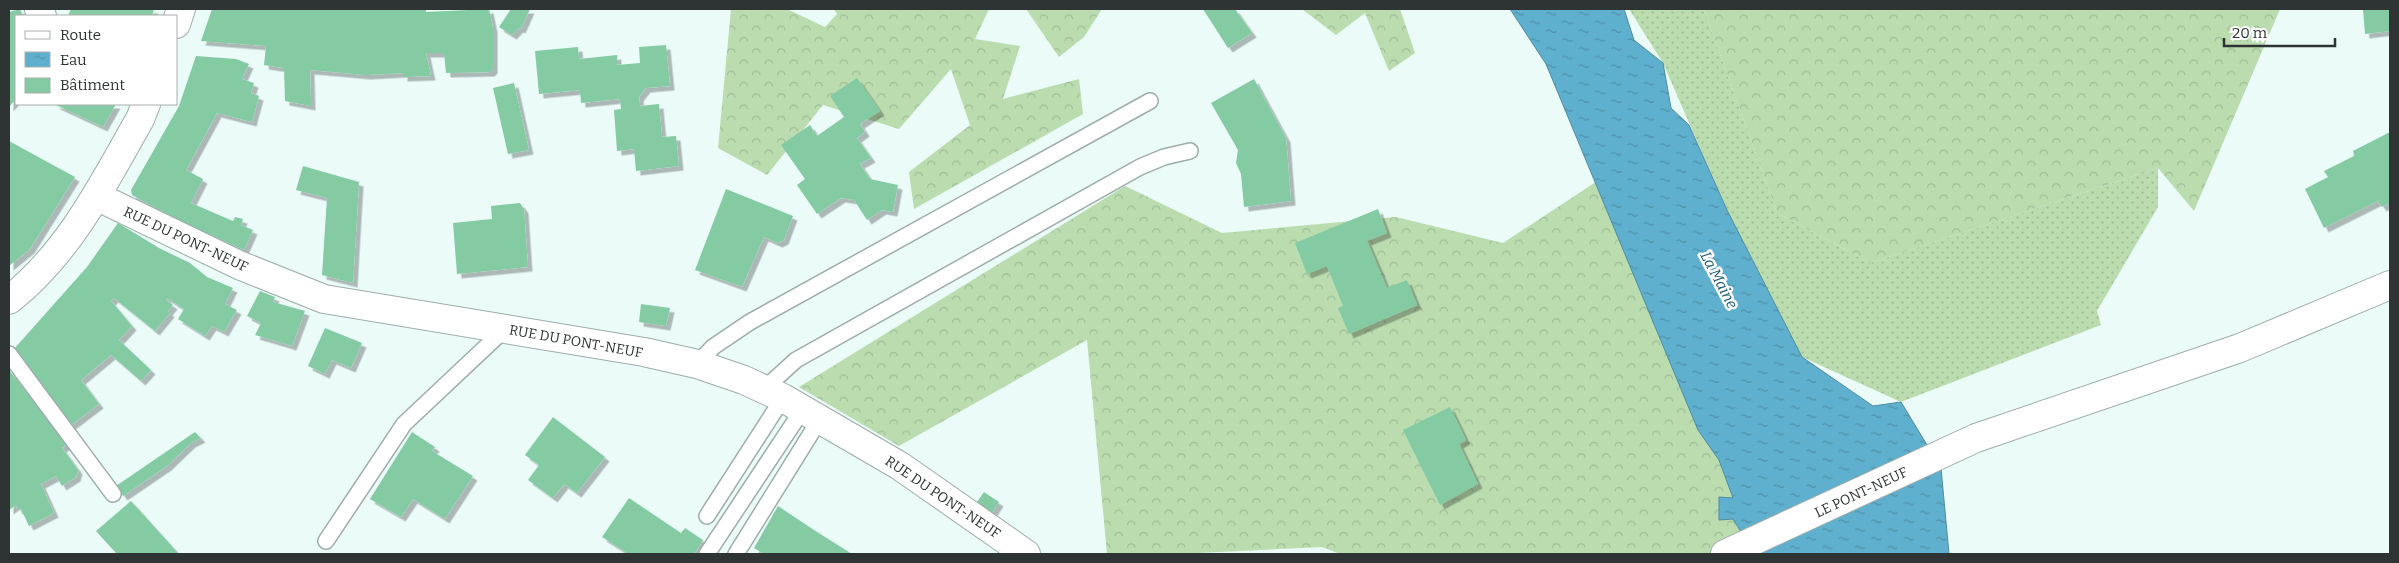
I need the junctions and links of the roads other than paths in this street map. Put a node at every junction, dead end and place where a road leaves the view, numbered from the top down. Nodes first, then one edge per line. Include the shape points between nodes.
1 (1150, 101) dead end
2 (146, 105) edge
3 (1190, 151) dead end
4 (96, 196) junction
5 (2390, 285) edge
6 (9, 300) edge
7 (505, 329) junction
8 (9, 354) edge
9 (697, 364) junction
10 (792, 404) junction
11 (113, 494) dead end
12 (707, 516) dead end
13 (326, 541) dead end
14 (1735, 550) edge
15 (707, 554) edge
16 (736, 554) edge
17 (1026, 554) edge

1 - 9 lane via 750,322 713,347
2 - 4 street
3 - 10 lane via 1140,167 796,360
4 - 6 street via 74,232 50,261
4 - 7 street, RUE DU PONT-NEUF via 239,266 324,299
5 - 14 street, LE PONT-NEUF via 2240,348 1976,438
7 - 9 street, RUE DU PONT-NEUF
7 - 13 lane via 404,424
8 - 11 lane
9 - 10 street, RUE DU PONT-NEUF
10 - 12 lane
10 - 15 lane
10 - 16 lane
10 - 17 street, RUE DU PONT-NEUF via 900,466

